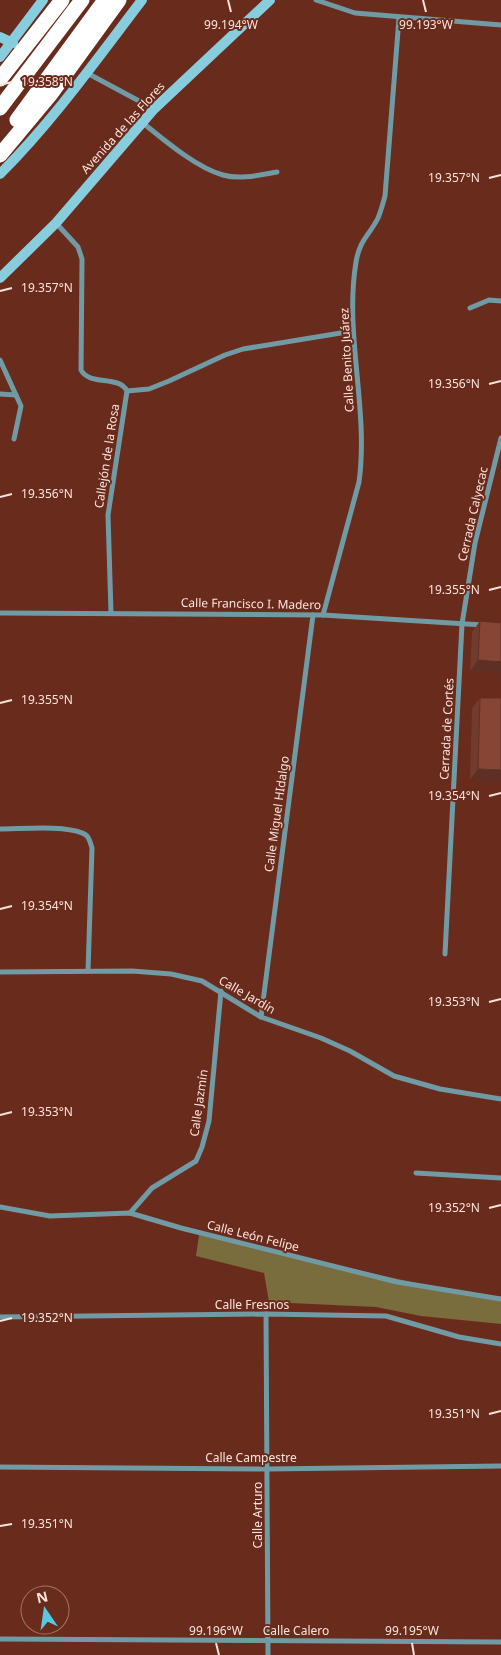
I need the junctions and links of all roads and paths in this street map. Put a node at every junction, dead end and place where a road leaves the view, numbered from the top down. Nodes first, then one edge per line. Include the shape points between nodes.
1 (43, 0) edge
2 (62, 0) edge
3 (82, 0) edge
4 (105, 0) edge
5 (119, 0) edge
6 (142, 0) edge
7 (270, 0) edge
8 (316, 0) edge
9 (399, 18) junction
10 (501, 25) edge
11 (0, 37) edge
12 (13, 43) junction
13 (0, 57) edge
14 (87, 73) junction
15 (0, 79) edge
16 (0, 108) edge
17 (154, 109) junction
18 (143, 123) junction
19 (0, 144) edge
20 (0, 155) edge
21 (277, 172) dead end
22 (0, 174) edge
23 (56, 223) junction
24 (0, 278) edge
25 (501, 302) edge
26 (470, 308) dead end
27 (353, 331) junction
28 (0, 360) edge
29 (127, 391) junction
30 (0, 394) edge
31 (16, 395) junction
32 (501, 438) edge
33 (14, 439) dead end
34 (111, 613) junction
35 (0, 614) edge
36 (313, 615) junction
37 (323, 615) junction
38 (462, 624) junction
39 (491, 626) edge
40 (0, 829) edge
41 (445, 954) dead end
42 (88, 971) junction
43 (0, 972) edge
44 (221, 991) junction
45 (261, 1017) junction
46 (501, 1099) edge
47 (416, 1173) dead end
48 (501, 1178) edge
49 (0, 1207) edge
50 (130, 1213) junction
51 (501, 1299) edge
52 (266, 1314) junction
53 (0, 1317) edge
54 (501, 1344) edge
55 (501, 1466) edge
56 (0, 1467) edge
57 (268, 1469) junction
58 (0, 1639) edge
59 (268, 1640) junction
60 (501, 1642) edge
61 (268, 1655) edge

1 - 12 street
2 - 15 highway
3 - 16 highway
4 - 19 highway
5 - 20 highway via 50,95
6 - 14 street
7 - 17 street, Avenida de las Flores
8 - 9 street via 355,12
9 - 10 street
9 - 27 street, Calle Benito Juárez via 385,196 378,218 360,242
11 - 12 street
12 - 13 street
14 - 17 street
14 - 22 street
17 - 18 street, Avenida de las Flores
18 - 21 street via 208,169 224,176
18 - 23 street, Avenida de las Flores
23 - 24 street, Avenida de las Flores
23 - 29 street, Callejón de la Rosa via 78,248 82,259 80,370 88,378 121,385
25 - 26 street via 489,300
27 - 29 street via 243,349 170,382 149,389
27 - 37 street, Calle Benito Juárez via 362,460
28 - 31 street
29 - 34 street, Callejón de la Rosa via 108,514
30 - 31 street
31 - 33 street via 20,406
32 - 38 street, Cerrada Calyecac via 475,543
34 - 35 street, Calle Francisco I. Madero
34 - 36 street, Calle Francisco I. Madero
36 - 37 street, Calle Francisco I. Madero
36 - 45 street, Calle Miguel HIdalgo
37 - 38 street, Calle Francisco I. Madero
38 - 39 street, Calle Francisco I. Madero
38 - 41 street, Cerrada de Cortés
40 - 42 street via 67,830 84,833 90,838
42 - 43 street, Calle Jardín
42 - 44 street, Calle Jardín via 171,974 202,981
44 - 45 street, Calle Jardín
44 - 50 street, Calle Jazmín via 209,1120 202,1147 196,1161 152,1188
45 - 46 street, Calle Jardín via 321,1038 394,1076 440,1089
47 - 48 street
49 - 50 street, Calle León Felipe via 50,1216
50 - 51 street, Calle León Felipe via 397,1282
52 - 53 street, Calle Fresnos
52 - 54 street, Calle Fresnos via 386,1316 458,1337
52 - 57 street, Calle Arturo
55 - 57 street, Calle Campestre
56 - 57 street, Calle Campestre
57 - 59 street, Calle Arturo
58 - 59 street, Calle Calero
59 - 60 street, Calle Calero
59 - 61 street, Calle Arturo

